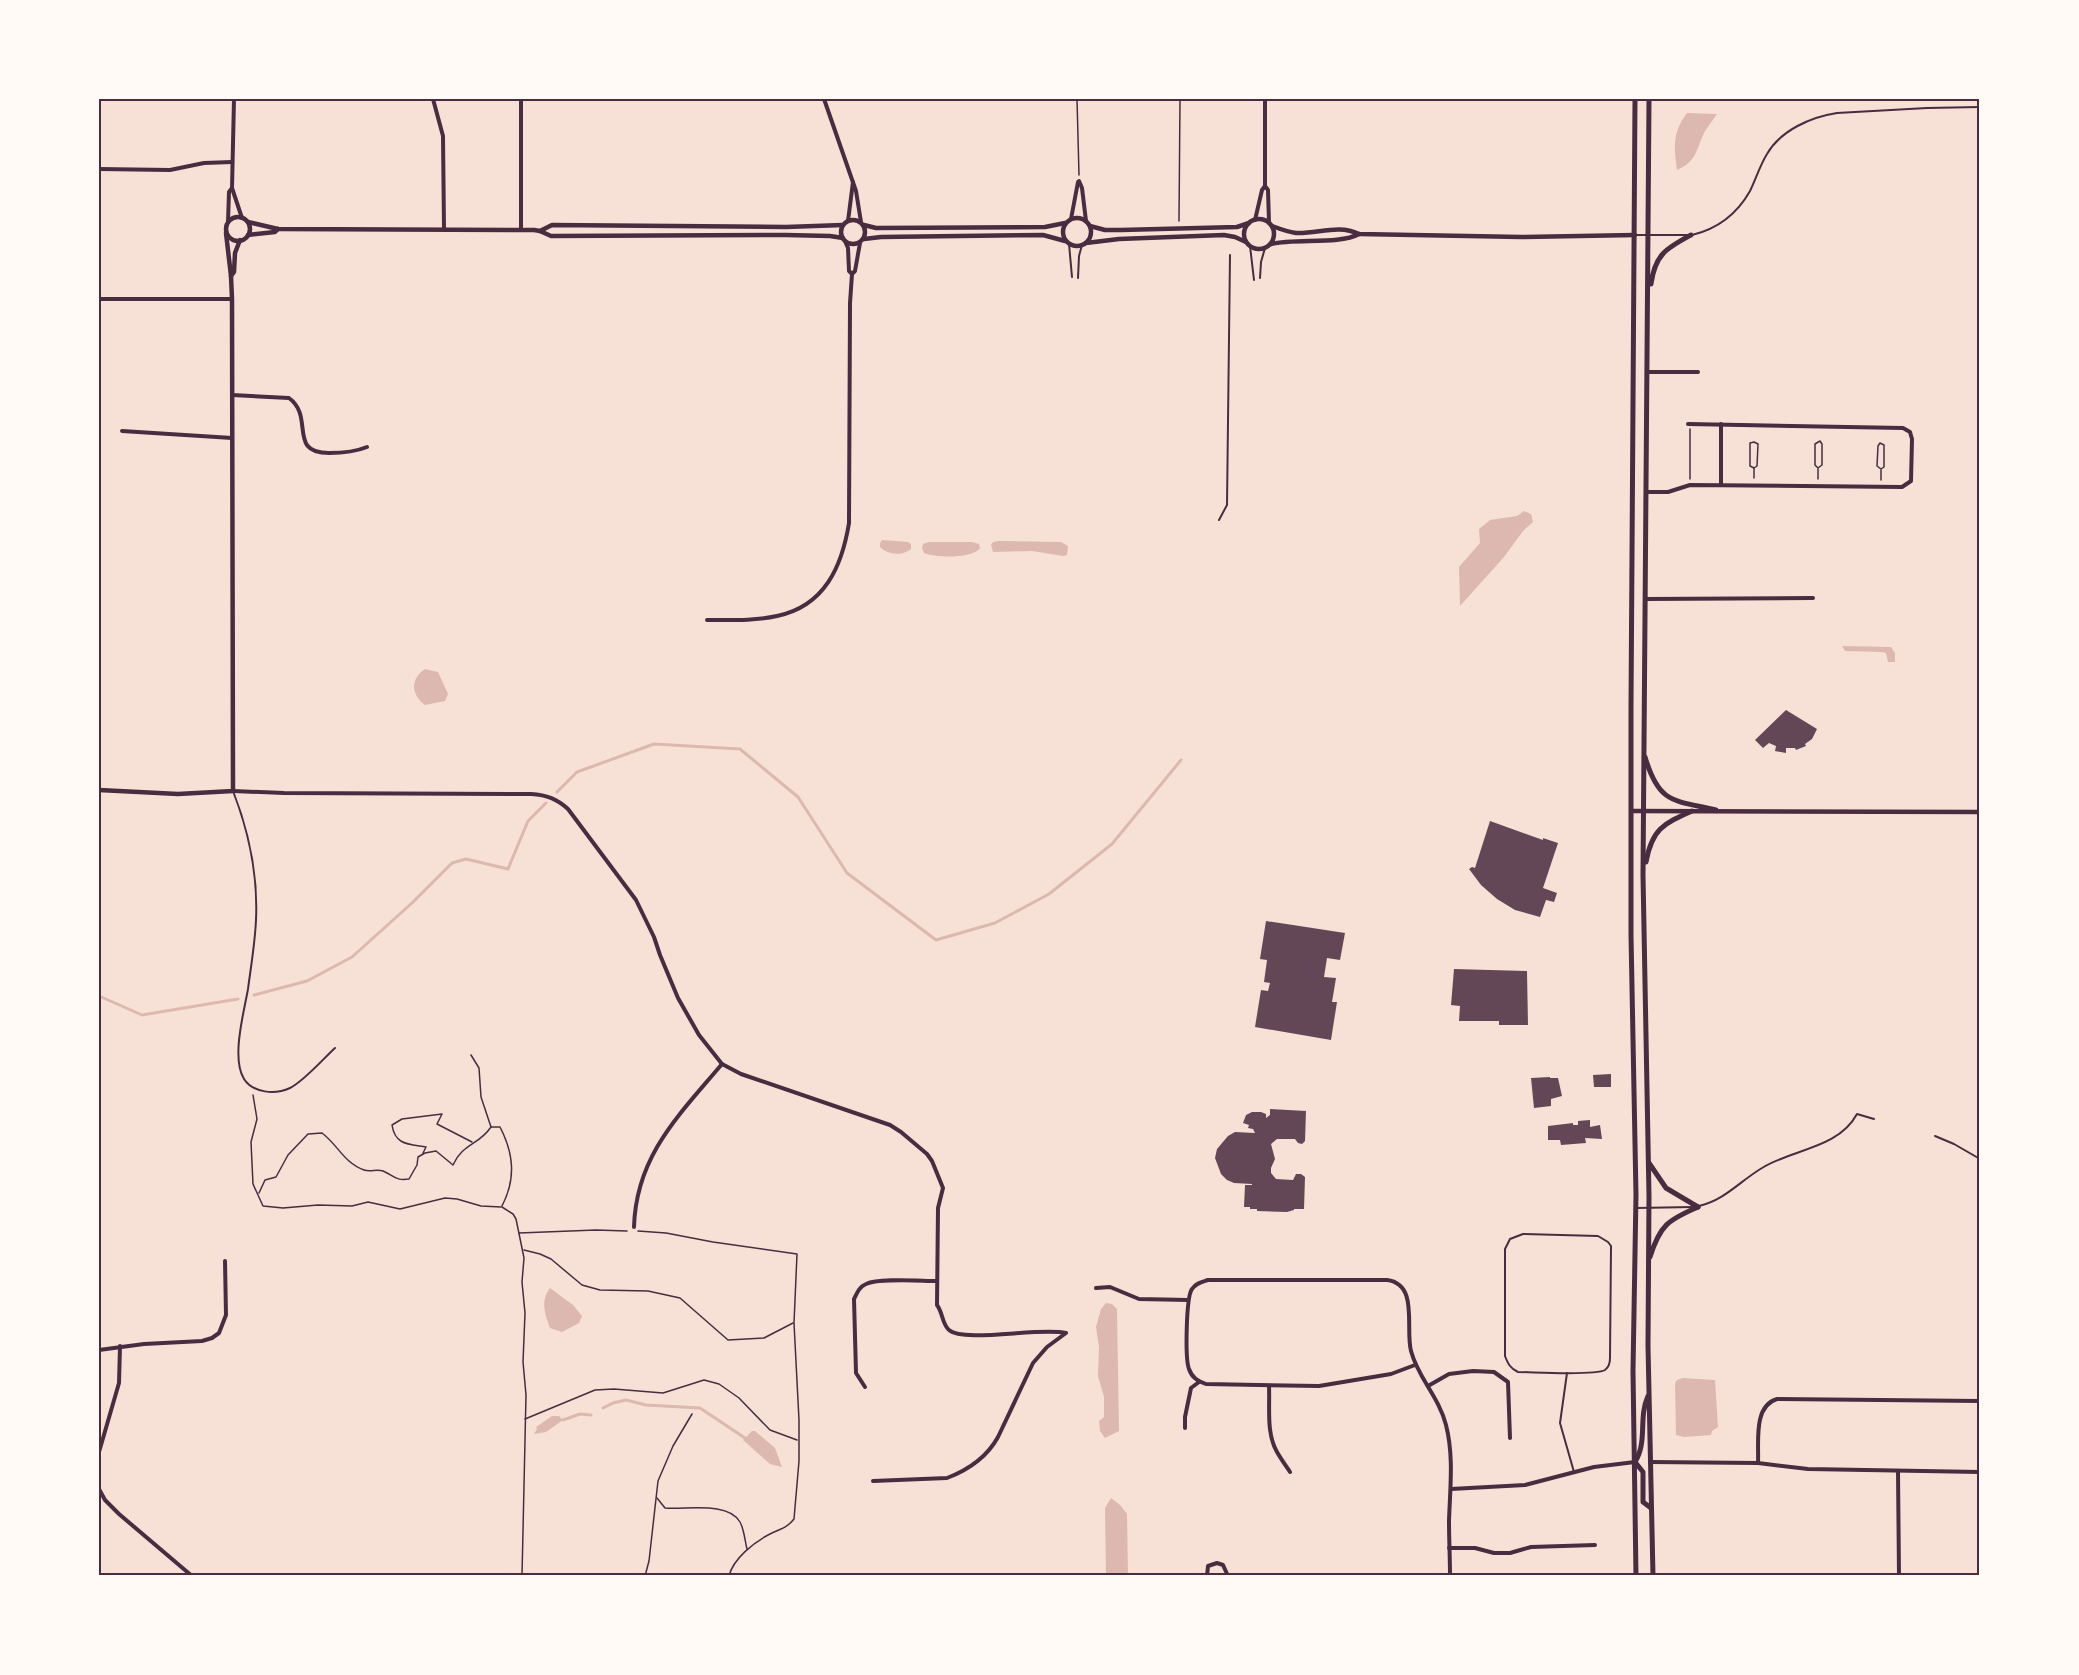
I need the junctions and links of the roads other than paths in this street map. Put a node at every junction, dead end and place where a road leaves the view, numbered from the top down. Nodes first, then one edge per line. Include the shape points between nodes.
1 (234, 99) edge
2 (433, 99) edge
3 (521, 99) edge
4 (824, 99) edge
5 (1266, 99) edge
6 (1635, 99) edge
7 (1649, 99) edge
8 (1980, 107) edge
9 (232, 162) junction
10 (99, 169) edge
11 (853, 181) junction
12 (1265, 186) junction
13 (232, 188) junction
14 (242, 218) junction
15 (1071, 219) junction
16 (1255, 220) junction
17 (228, 222) junction
18 (248, 222) junction
19 (846, 223) junction
20 (1065, 223) junction
21 (1088, 223) junction
22 (1249, 223) junction
23 (862, 224) junction
24 (1270, 224) junction
25 (278, 229) junction
26 (444, 229) junction
27 (521, 230) junction
28 (540, 231) junction
29 (226, 233) junction
30 (1359, 234) junction
31 (1635, 235) junction
32 (1691, 235) junction
33 (248, 236) junction
34 (1648, 236) junction
35 (240, 240) junction
36 (844, 240) junction
37 (862, 241) junction
38 (1067, 242) junction
39 (1084, 244) junction
40 (1248, 244) junction
41 (1270, 244) junction
42 (1265, 248) junction
43 (1230, 255) dead end
44 (852, 274) junction
45 (231, 276) junction
46 (1072, 277) dead end
47 (1078, 278) dead end
48 (1260, 278) dead end
49 (1254, 280) dead end
50 (99, 298) edge
51 (232, 299) junction
52 (1648, 312) junction
53 (1647, 372) junction
54 (1698, 372) dead end
55 (232, 395) junction
56 (1689, 424) road end
57 (1721, 424) junction
58 (122, 431) dead end
59 (232, 438) junction
60 (367, 447) dead end
61 (1721, 485) junction
62 (1647, 492) junction
63 (1219, 520) dead end
64 (1813, 598) dead end
65 (1646, 599) junction
66 (707, 620) dead end
67 (1644, 752) junction
68 (99, 790) edge
69 (233, 791) junction
70 (1716, 810) junction
71 (1631, 811) junction
72 (1644, 811) junction
73 (1692, 811) junction
74 (1980, 812) edge
75 (1643, 875) junction
76 (334, 1048) dead end
77 (722, 1064) junction
78 (1874, 1119) dead end
79 (1935, 1136) dead end
80 (1980, 1159) edge
81 (1648, 1162) junction
82 (1698, 1207) junction
83 (1636, 1208) junction
84 (1649, 1208) junction
85 (634, 1227) dead end
86 (225, 1261) dead end
87 (1649, 1262) junction
88 (937, 1281) junction
89 (1096, 1288) dead end
90 (1188, 1299) junction
91 (120, 1346) junction
92 (99, 1350) edge
93 (1415, 1365) junction
94 (1567, 1373) junction
95 (1199, 1382) junction
96 (865, 1386) dead end
97 (1269, 1386) junction
98 (1428, 1386) junction
99 (1649, 1395) junction
100 (1980, 1401) edge
101 (1185, 1428) dead end
102 (1510, 1438) dead end
103 (99, 1452) edge
104 (1635, 1462) junction
105 (1650, 1462) junction
106 (1758, 1463) junction
107 (1898, 1471) junction
108 (1290, 1472) dead end
109 (1574, 1472) junction
110 (1980, 1472) edge
111 (873, 1481) dead end
112 (99, 1489) edge
113 (1451, 1489) junction
114 (1651, 1508) junction
115 (1595, 1545) dead end
116 (1449, 1548) junction
117 (192, 1576) edge
118 (1207, 1576) edge
119 (1228, 1576) edge
120 (1450, 1576) edge
121 (1636, 1576) edge
122 (1653, 1576) edge
123 (1899, 1576) edge

1 - 9 street
2 - 26 street via 443,136
3 - 27 street
4 - 11 street
5 - 12 street
6 - 31 main road
7 - 34 main road
8 - 32 lane via 1826,114 1799,125 1767,153 1749,192 1733,213 1711,228
9 - 10 street via 170,170
9 - 13 street
11 - 19 street
11 - 23 street
12 - 16 street
12 - 24 street
13 - 14 street
13 - 17 street
14 - 17 street
14 - 18 street
15 - 20 street
15 - 21 street
15 - 21 street via 1079,182
16 - 22 street
16 - 24 street
17 - 29 street
18 - 25 street
18 - 33 street
19 - 23 street via 854,220
19 - 28 street via 786,227 552,225
19 - 36 street via 841,231
20 - 23 street via 1045,227 876,228
20 - 38 street via 1062,232
21 - 22 street via 1105,230 1237,227
21 - 39 street via 1091,235
22 - 40 street via 1244,233
23 - 37 street via 866,233
24 - 30 street via 1299,233 1350,229
24 - 41 street via 1274,236
25 - 26 street
25 - 33 street
26 - 27 street
27 - 28 street
28 - 36 street via 551,236 795,235
29 - 35 street
29 - 45 street
30 - 31 street
30 - 41 street
31 - 34 lane
31 - 71 main road
32 - 34 lane
32 - 52 main road via 1664,251 1656,261
33 - 35 street
34 - 52 main road
35 - 45 street
36 - 37 street via 852,244
36 - 44 street
37 - 38 street via 880,237 1043,235
37 - 44 street
38 - 39 street via 1078,247
38 - 46 lane
39 - 40 street via 1224,235
39 - 47 lane
40 - 42 street
40 - 49 lane
41 - 42 street
42 - 48 lane
43 - 63 lane via 1227,505
44 - 66 street via 849,523 835,573 813,599 792,611 769,617
45 - 51 street
50 - 51 street
51 - 55 street
52 - 53 main road
53 - 54 street
53 - 62 main road
55 - 59 street
55 - 60 street via 289,398 301,412 303,438 315,452 348,452
56 - 57 street
57 - 61 street
57 - 61 street via 1898,427 1910,432 1912,439 1911,481 1902,487
58 - 59 street
59 - 69 street
61 - 62 street
62 - 65 main road
64 - 65 street
65 - 67 main road
67 - 70 main road via 1651,778 1662,793
67 - 72 main road
68 - 69 street via 178,794
69 - 76 lane via 256,878 256,922 238,1040 244,1079 253,1088 269,1092 289,1088
69 - 77 street via 531,794 559,801 636,900 688,1018
70 - 73 street
70 - 74 street
71 - 72 street
71 - 83 main road
72 - 73 street
72 - 75 main road
73 - 75 main road via 1656,831
75 - 81 main road
77 - 85 street via 660,1139 649,1159 635,1208
77 - 88 street via 890,1125 927,1154 943,1188 938,1208
78 - 82 lane via 1857,1114 1833,1138 1763,1167 1724,1197
79 - 80 lane
81 - 82 main road via 1666,1188
81 - 84 main road
82 - 84 lane
82 - 87 main road via 1664,1225
83 - 84 lane
83 - 104 main road
84 - 87 main road
86 - 91 street via 226,1315 219,1333 202,1341
87 - 99 main road
88 - 96 street via 873,1281 860,1288 854,1299 854,1353 856,1373
88 - 111 street via 937,1305 952,1332 1066,1333 1033,1363 998,1437 980,1460 947,1478
89 - 90 street via 1110,1287 1139,1299
90 - 93 street via 1194,1286 1208,1280 1393,1281 1407,1297 1408,1340
90 - 95 street via 1187,1363
91 - 92 street
91 - 103 street via 119,1383
93 - 97 street via 1339,1384
93 - 98 street
94 - 94 lane via 1600,1372 1610,1364 1611,1246 1598,1236 1522,1234 1510,1239 1505,1249 1505,1356 1518,1372
94 - 109 lane via 1560,1423
95 - 97 street
95 - 101 street via 1191,1388
97 - 108 street via 1272,1440
98 - 102 street via 1449,1374 1494,1372 1508,1382
98 - 113 street via 1446,1426
99 - 104 main road via 1642,1412 1641,1453
99 - 105 main road
100 - 106 street via 1777,1399 1766,1405 1760,1417
104 - 109 street
104 - 114 main road via 1642,1472 1643,1502
104 - 121 main road
105 - 106 street
105 - 114 main road
106 - 107 street via 1808,1469
107 - 110 street
107 - 123 street
109 - 113 street via 1525,1485
112 - 117 street via 119,1514
113 - 116 street
114 - 122 main road
115 - 116 street via 1531,1548 1510,1553
116 - 120 street
118 - 119 street via 1208,1566 1217,1563

